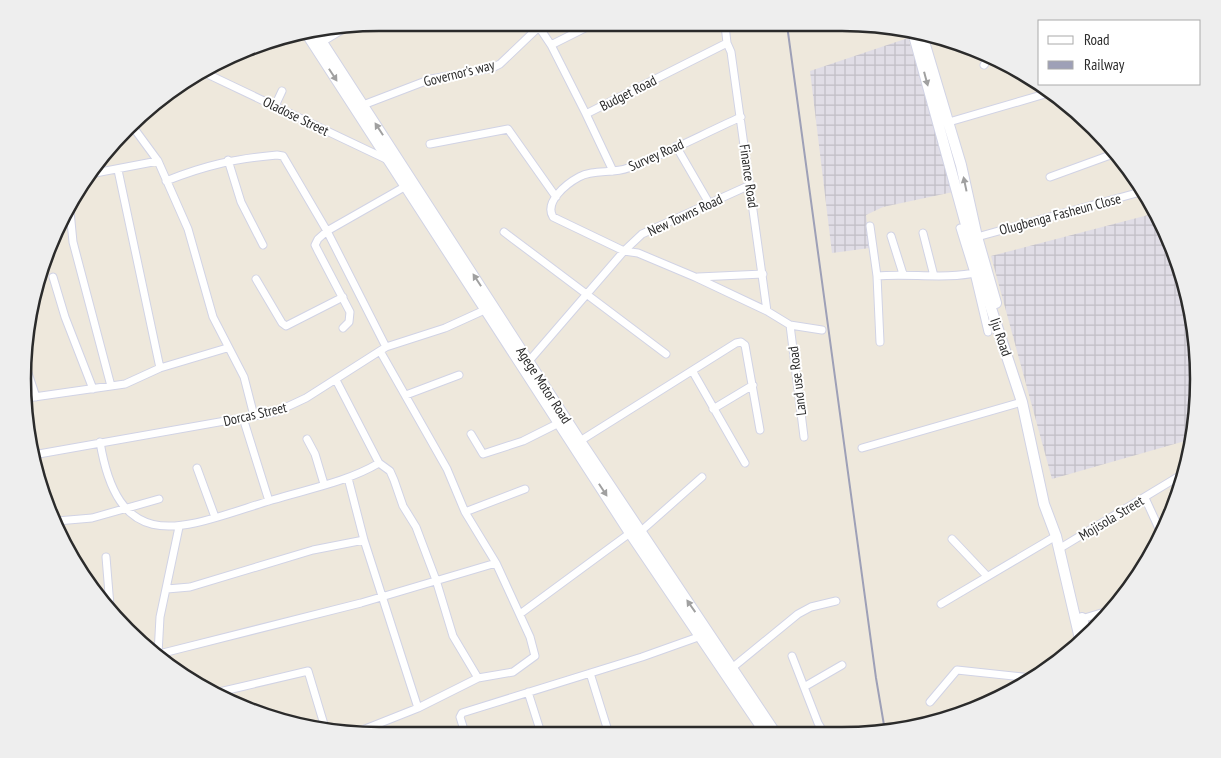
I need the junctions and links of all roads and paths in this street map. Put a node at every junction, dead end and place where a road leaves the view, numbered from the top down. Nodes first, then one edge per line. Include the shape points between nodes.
1 (535, 31) edge
2 (544, 31) edge
3 (579, 31) edge
4 (726, 31) edge
5 (319, 37) edge
6 (310, 38) edge
7 (915, 39) edge
8 (924, 41) edge
9 (727, 43) junction
10 (551, 45) junction
11 (210, 75) edge
12 (282, 91) dead end
13 (1042, 95) edge
14 (363, 105) junction
15 (275, 106) junction
16 (586, 114) junction
17 (740, 117) junction
18 (948, 122) junction
19 (136, 131) edge
20 (430, 144) dead end
21 (676, 146) junction
22 (1108, 156) edge
23 (393, 159) junction
24 (228, 160) junction
25 (158, 161) junction
26 (118, 170) junction
27 (613, 171) junction
28 (99, 173) edge
29 (1050, 176) dead end
30 (166, 181) junction
31 (750, 185) junction
32 (406, 186) junction
33 (1136, 194) edge
34 (556, 197) junction
35 (709, 203) junction
36 (71, 218) edge
37 (870, 226) dead end
38 (960, 228) dead end
39 (328, 230) junction
40 (504, 232) dead end
41 (923, 233) dead end
42 (891, 236) dead end
43 (977, 236) junction
44 (263, 245) dead end
45 (624, 251) junction
46 (976, 272) junction
47 (763, 274) junction
48 (902, 274) junction
49 (52, 276) dead end
50 (877, 276) junction
51 (934, 276) junction
52 (695, 277) junction
53 (256, 279) dead end
54 (586, 293) junction
55 (343, 298) junction
56 (490, 308) junction
57 (767, 311) junction
58 (790, 325) junction
59 (343, 328) dead end
60 (822, 330) dead end
61 (988, 332) dead end
62 (880, 342) dead end
63 (227, 348) junction
64 (383, 349) junction
65 (666, 354) dead end
66 (529, 361) junction
67 (160, 368) junction
68 (693, 372) junction
69 (459, 375) dead end
70 (336, 380) junction
71 (31, 382) edge
72 (753, 385) junction
73 (111, 386) junction
74 (93, 389) junction
75 (406, 395) junction
76 (32, 397) edge
77 (36, 397) junction
78 (1022, 402) junction
79 (714, 409) junction
80 (254, 416) junction
81 (243, 418) junction
82 (559, 423) junction
83 (760, 430) dead end
84 (471, 434) dead end
85 (804, 437) dead end
86 (308, 439) dead end
87 (580, 440) junction
88 (100, 442) junction
89 (862, 448) dead end
90 (40, 454) edge
91 (379, 463) junction
92 (744, 463) dead end
93 (197, 468) dead end
94 (595, 470) junction
95 (702, 476) dead end
96 (348, 478) junction
97 (1175, 479) edge
98 (324, 484) junction
99 (525, 489) dead end
100 (1145, 498) junction
101 (159, 499) dead end
102 (270, 501) junction
103 (125, 510) junction
104 (465, 512) junction
105 (215, 517) junction
106 (62, 521) edge
107 (1157, 525) edge
108 (180, 527) junction
109 (635, 533) junction
110 (1056, 536) junction
111 (952, 539) dead end
112 (364, 540) junction
113 (1062, 547) junction
114 (106, 557) dead end
115 (496, 563) junction
116 (987, 576) junction
117 (436, 580) junction
118 (167, 589) junction
119 (384, 596) junction
120 (109, 598) edge
121 (836, 601) dead end
122 (941, 604) dead end
123 (520, 614) junction
124 (1098, 614) edge
125 (1079, 620) junction
126 (1083, 629) edge
127 (1080, 632) edge
128 (701, 636) junction
129 (158, 647) edge
130 (165, 653) edge
131 (792, 656) dead end
132 (842, 665) dead end
133 (732, 668) junction
134 (590, 673) junction
135 (1021, 677) edge
136 (478, 678) junction
137 (804, 687) junction
138 (225, 691) edge
139 (528, 692) junction
140 (930, 702) dead end
141 (418, 708) junction
142 (323, 722) edge
143 (371, 727) edge
144 (463, 727) edge
145 (539, 727) edge
146 (607, 727) edge
147 (761, 727) edge
148 (771, 727) edge
149 (822, 727) edge

1 - 14 street, Governor's way via 492,68 430,79
2 - 10 street
3 - 10 street
4 - 9 street, Finance Road
5 - 14 main road, Agege Motor Road
6 -> 23 main road, Agege Motor Road
7 -> 46 main road, Iju Road
8 - 18 main road, Iju Road
9 - 16 street, Budget Road
9 - 17 street, Finance Road
10 - 16 street
11 - 15 street, Oladose Street
12 - 15 street
13 - 18 street
23 -> 14 main road, Agege Motor Road
15 - 23 street, Oladose Street
16 - 27 street, Budget Road
17 - 21 street, Survey Road
17 - 31 street, Finance Road
43 -> 18 main road, Iju Road
19 - 25 street
20 - 34 street via 508,129
21 - 27 street, Survey Road
21 - 35 street
22 - 29 street
23 - 32 main road, Agege Motor Road
56 -> 23 main road, Agege Motor Road
24 - 30 street via 202,166
24 - 39 street via 283,156
24 - 44 street via 241,202
25 - 26 street
25 - 30 street
26 - 28 street
26 - 67 street
27 - 34 street, Survey Road via 580,176
30 - 63 street via 188,229 213,317
31 - 35 street, New Towns Road
31 - 47 street, Finance Road
32 - 39 street
32 - 56 main road, Agege Motor Road
33 - 43 street, Olugbenga Fasheun Close
34 - 45 street via 550,205 553,217
35 - 45 street, New Towns Road via 642,234
36 - 73 street via 73,242
37 - 50 street
38 - 46 street
39 - 55 street via 316,245
39 - 64 street
40 - 54 street
41 - 51 street
42 - 48 street
43 - 113 main road, Iju Road
45 - 52 street, Land use Road via 638,253
45 - 54 street, New Towns Road
46 - 51 street
46 - 61 street
46 - 78 main road, Iju Road
47 - 52 street, Land use Road
47 - 57 street, Finance Road
48 - 50 street
48 - 51 street
49 - 74 street via 64,317
50 - 62 street
52 - 57 street, Land use Road
53 - 55 street via 286,326
54 - 65 street
54 - 66 street, New Towns Road
55 - 59 street via 351,317
56 - 64 street, Dorcas Street via 445,328
56 - 66 main road, Agege Motor Road
56 - 82 main road, Agege Motor Road
57 - 58 street, Land use Road
58 - 60 street, Land use Road
58 - 85 street, Land use Road
63 - 67 street
63 - 80 street via 244,377
64 - 70 street, Dorcas Street
64 - 75 street
66 - 87 main road, Agege Motor Road
67 - 73 street via 138,380
68 - 72 street via 741,342 745,345
68 - 79 street
68 - 87 street
69 - 75 street
70 - 80 street, Dorcas Street via 292,406
70 - 91 street
71 - 77 street
72 - 79 street
72 - 83 street
73 - 74 street
74 - 77 street
75 - 104 street via 447,469
76 - 77 street
78 - 89 street
78 - 110 main road, Iju Road via 1044,504
79 - 92 street
80 - 81 street, Dorcas Street
81 - 88 street, Dorcas Street
81 - 102 street
82 - 84 street via 523,441 483,454
82 - 94 main road, Agege Motor Road
86 - 98 street
87 - 94 main road, Agege Motor Road
88 - 90 street, Dorcas Street
88 - 103 street via 109,482
91 - 96 street
91 - 117 street via 390,471
93 - 105 street
94 - 109 main road, Agege Motor Road
95 - 109 street
96 - 98 street
96 - 112 street
97 - 100 street, Mojisola Street
98 - 102 street
99 - 104 street
100 - 107 street
100 - 113 street, Mojisola Street
101 - 103 street
102 - 105 street
103 - 106 street
103 - 108 street via 153,526
104 - 115 street
105 - 108 street
108 - 118 street
109 - 123 street
109 - 128 main road, Agege Motor Road
133 -> 109 main road, Agege Motor Road
110 - 116 street
110 - 125 main road, Iju Road
111 - 116 street
112 - 118 street via 313,550 190,587
112 - 119 street
113 - 125 main road, Iju Road
114 - 120 street
115 - 117 street
115 - 123 street
116 - 122 street
117 - 119 street
117 - 136 street via 453,636
118 - 129 street
119 - 130 street
119 - 141 street
121 - 133 street via 798,614
123 - 136 street via 535,656 513,672
124 - 125 street
125 - 126 main road, Iju Road
125 - 127 main road, Iju Road
128 - 134 street
128 - 147 main road, Agege Motor Road
131 - 137 street
132 - 137 street
133 - 148 main road, Agege Motor Road
134 - 139 street
134 - 146 street
135 - 140 street via 957,670
136 - 141 street
137 - 149 street
138 - 142 street via 308,671
139 - 144 street via 462,713
139 - 145 street
141 - 143 street

